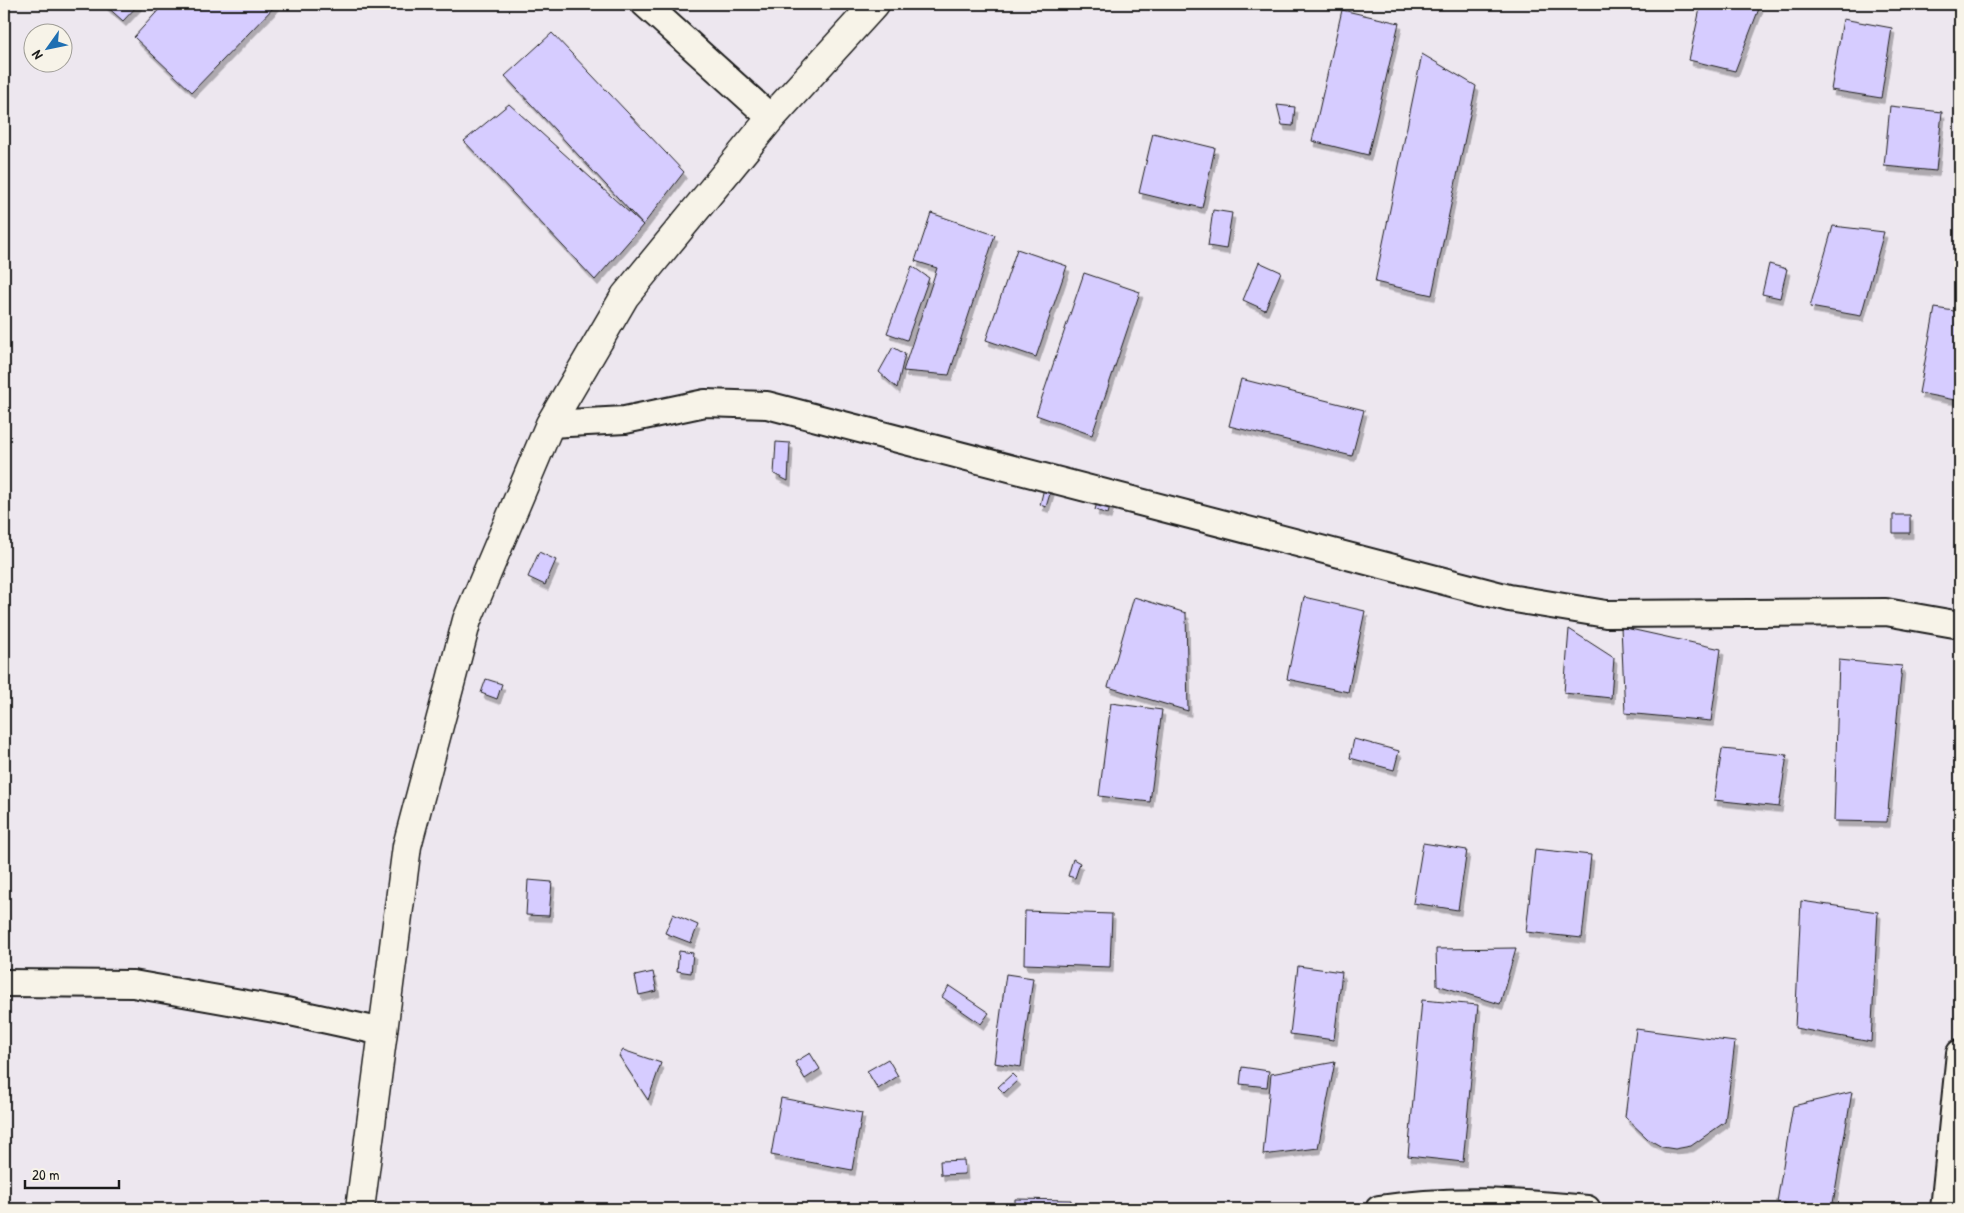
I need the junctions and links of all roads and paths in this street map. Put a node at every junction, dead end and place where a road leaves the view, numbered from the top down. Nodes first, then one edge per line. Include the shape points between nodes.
1 (645, 4) edge
2 (875, 4) edge
3 (771, 118) junction
4 (550, 424) junction
5 (1960, 625) edge
6 (4, 983) edge
7 (383, 1032) junction
8 (1960, 1053) edge
9 (360, 1209) edge
10 (1379, 1209) edge
11 (1587, 1209) edge
12 (1944, 1209) edge

1 - 3 street
2 - 3 main road
3 - 4 main road via 625,296
4 - 5 street via 625,420 705,403 767,405 1509,598 1606,614 1886,612
4 - 7 main road via 467,620 407,846
6 - 7 street via 133,984
7 - 9 main road
8 - 12 street
10 - 11 street via 1422,1202 1506,1201

